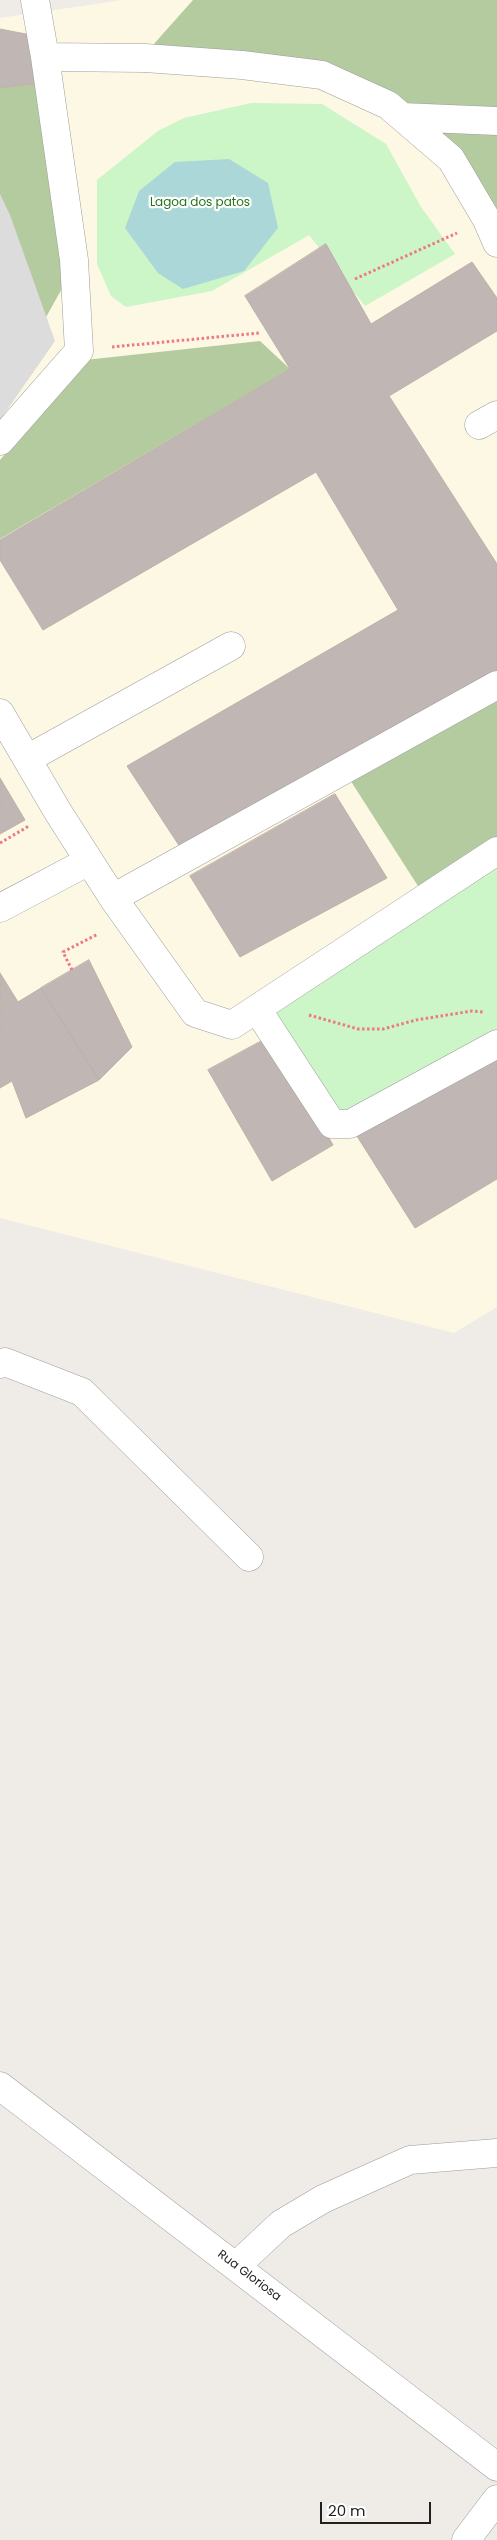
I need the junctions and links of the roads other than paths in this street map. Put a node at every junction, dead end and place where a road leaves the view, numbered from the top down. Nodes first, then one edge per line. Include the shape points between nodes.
1 (35, 0) edge
2 (46, 57) junction
3 (402, 117) junction
4 (497, 121) edge
5 (492, 231) edge
6 (2, 436) edge
7 (230, 646) dead end
8 (497, 685) edge
9 (0, 713) edge
10 (27, 759) junction
11 (497, 851) edge
12 (89, 861) junction
13 (113, 898) junction
14 (0, 908) edge
15 (257, 1008) junction
16 (497, 1044) edge
17 (0, 1364) edge
18 (249, 1557) dead end
19 (0, 2086) edge
20 (497, 2152) edge
21 (236, 2266) junction
22 (497, 2467) edge
23 (497, 2499) edge
24 (466, 2540) edge

1 - 2 street
2 - 3 street via 145,58 322,75 388,105
2 - 6 street via 74,260 79,351
3 - 4 street
3 - 5 street via 450,159
7 - 10 street
8 - 13 street
9 - 10 street
10 - 12 street
11 - 15 street
12 - 13 street
12 - 14 street
13 - 15 street via 195,1013 232,1025
15 - 16 street via 332,1124 350,1124
17 - 18 street via 5,1362 82,1392
19 - 21 street, Rua Gloriosa
20 - 21 street via 410,2160 323,2199 281,2224
21 - 22 street, Rua Gloriosa
23 - 24 street

